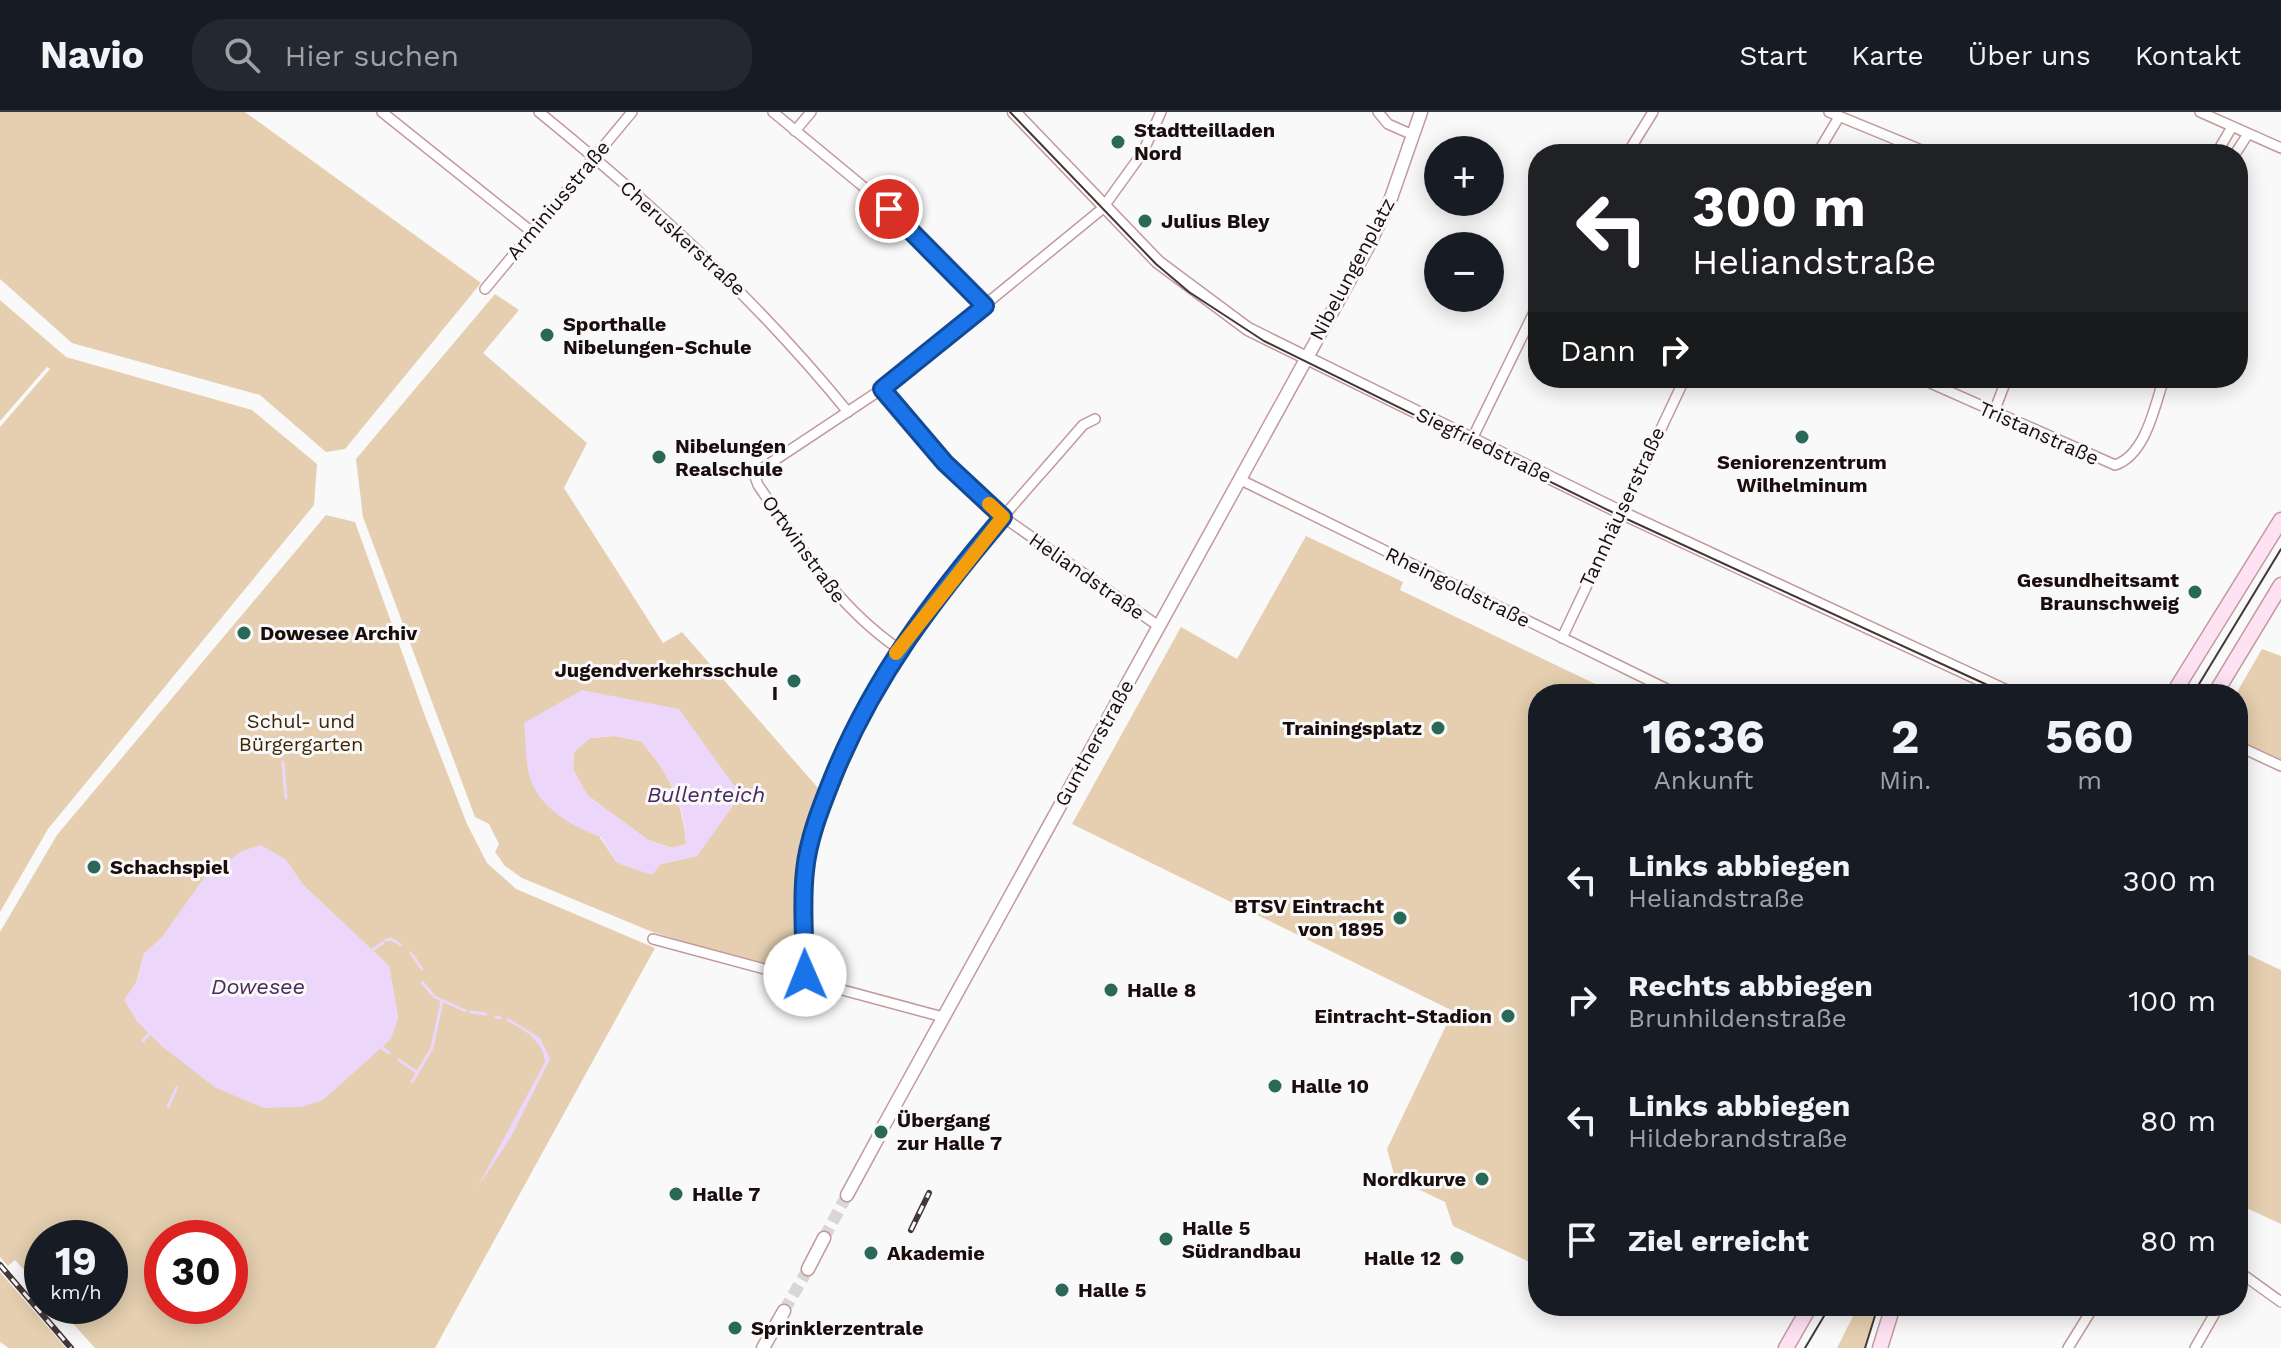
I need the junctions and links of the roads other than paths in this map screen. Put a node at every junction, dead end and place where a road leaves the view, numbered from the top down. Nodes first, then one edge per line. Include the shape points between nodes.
1 (382, 112) edge
2 (539, 112) edge
3 (632, 112) edge
4 (773, 112) edge
5 (811, 112) edge
6 (1014, 112) edge
7 (1161, 112) edge
8 (1421, 112) edge
9 (1653, 112) edge
10 (2200, 112) edge
11 (1378, 113) edge
12 (1834, 114) edge
13 (2232, 127) junction
14 (795, 131) junction
15 (2248, 134) junction
16 (1413, 135) junction
17 (1633, 144) edge
18 (1821, 144) edge
19 (1907, 144) edge
20 (2222, 144) edge
21 (2242, 144) edge
22 (2281, 148) edge
23 (594, 157) junction
24 (1105, 206) junction
25 (532, 232) junction
26 (485, 289) dead end
27 (985, 306) junction
28 (1528, 324) edge
29 (1304, 358) junction
30 (1680, 388) edge
31 (1941, 388) edge
32 (2003, 388) edge
33 (2160, 388) edge
34 (882, 389) junction
35 (848, 412) junction
36 (1994, 412) junction
37 (1095, 419) dead end
38 (1472, 439) junction
39 (1239, 479) junction
40 (1620, 512) junction
41 (1003, 517) junction
42 (2281, 520) edge
43 (2281, 585) edge
44 (2277, 602) edge
45 (1157, 625) junction
46 (1562, 638) junction
47 (899, 649) junction
48 (1656, 684) edge
49 (1990, 684) edge
50 (2179, 684) edge
51 (2222, 684) edge
52 (2248, 751) edge
53 (2281, 766) edge
54 (653, 939) dead end
55 (809, 983) junction
56 (943, 1017) junction
57 (847, 1195) tunnel mouth
58 (824, 1238) tunnel mouth
59 (808, 1269) tunnel mouth
60 (2248, 1279) edge
61 (2281, 1302) edge
62 (784, 1311) tunnel mouth
63 (1804, 1316) edge
64 (1890, 1316) edge
65 (2088, 1316) edge
66 (2213, 1316) edge
67 (763, 1348) edge
68 (1786, 1348) edge
69 (1880, 1348) edge
70 (2068, 1348) edge
71 (2195, 1348) edge

1 - 25 street
2 - 23 street, Cheruskerstraße
3 - 23 street, Arminiusstraße
4 - 14 street
5 - 14 street
6 - 24 street, Siegfriedstraße
7 - 24 street via 1143,152
8 - 16 street, Nibelungenplatz
9 - 17 street
10 - 13 street
11 - 16 street
12 - 18 street
12 - 19 street
13 - 15 street
13 - 20 street
14 - 27 street via 885,206
15 - 21 street
15 - 22 street
16 - 29 street, Nibelungenplatz via 1382,220
23 - 25 street, Arminiusstraße
23 - 35 street, Cheruskerstraße via 738,287
24 - 27 street
24 - 29 street, Siegfriedstraße via 1158,262 1205,300
25 - 26 street, Arminiusstraße
27 - 34 street
28 - 38 street
29 - 38 street, Siegfriedstraße
29 - 39 street, Guntherstraße
30 - 40 street, Tannhäuserstraße
31 - 36 street, Tristanstraße
32 - 36 street
33 - 36 street, Tristanstraße via 2131,457 2115,465
34 - 35 street
34 - 41 street, Heliandstraße
35 - 47 street, Ortwinstraße via 754,474 836,595
37 - 41 street via 1083,425
38 - 40 street, Siegfriedstraße
39 - 45 street, Guntherstraße
39 - 46 street, Rheingoldstraße
40 - 46 street, Tannhäuserstraße
40 - 49 street, Siegfriedstraße
41 - 45 street, Heliandstraße
41 - 47 street
42 - 50 main road
43 - 44 main road
44 - 51 main road
45 - 56 street, Guntherstraße
46 - 48 street, Rheingoldstraße
47 - 55 street via 855,727 814,829 804,893
52 - 53 street
54 - 55 street
55 - 56 street
56 - 57 street, Guntherstraße
58 - 59 street
60 - 61 street
62 - 67 street
63 - 68 main road
64 - 69 main road
65 - 70 street
66 - 71 street

